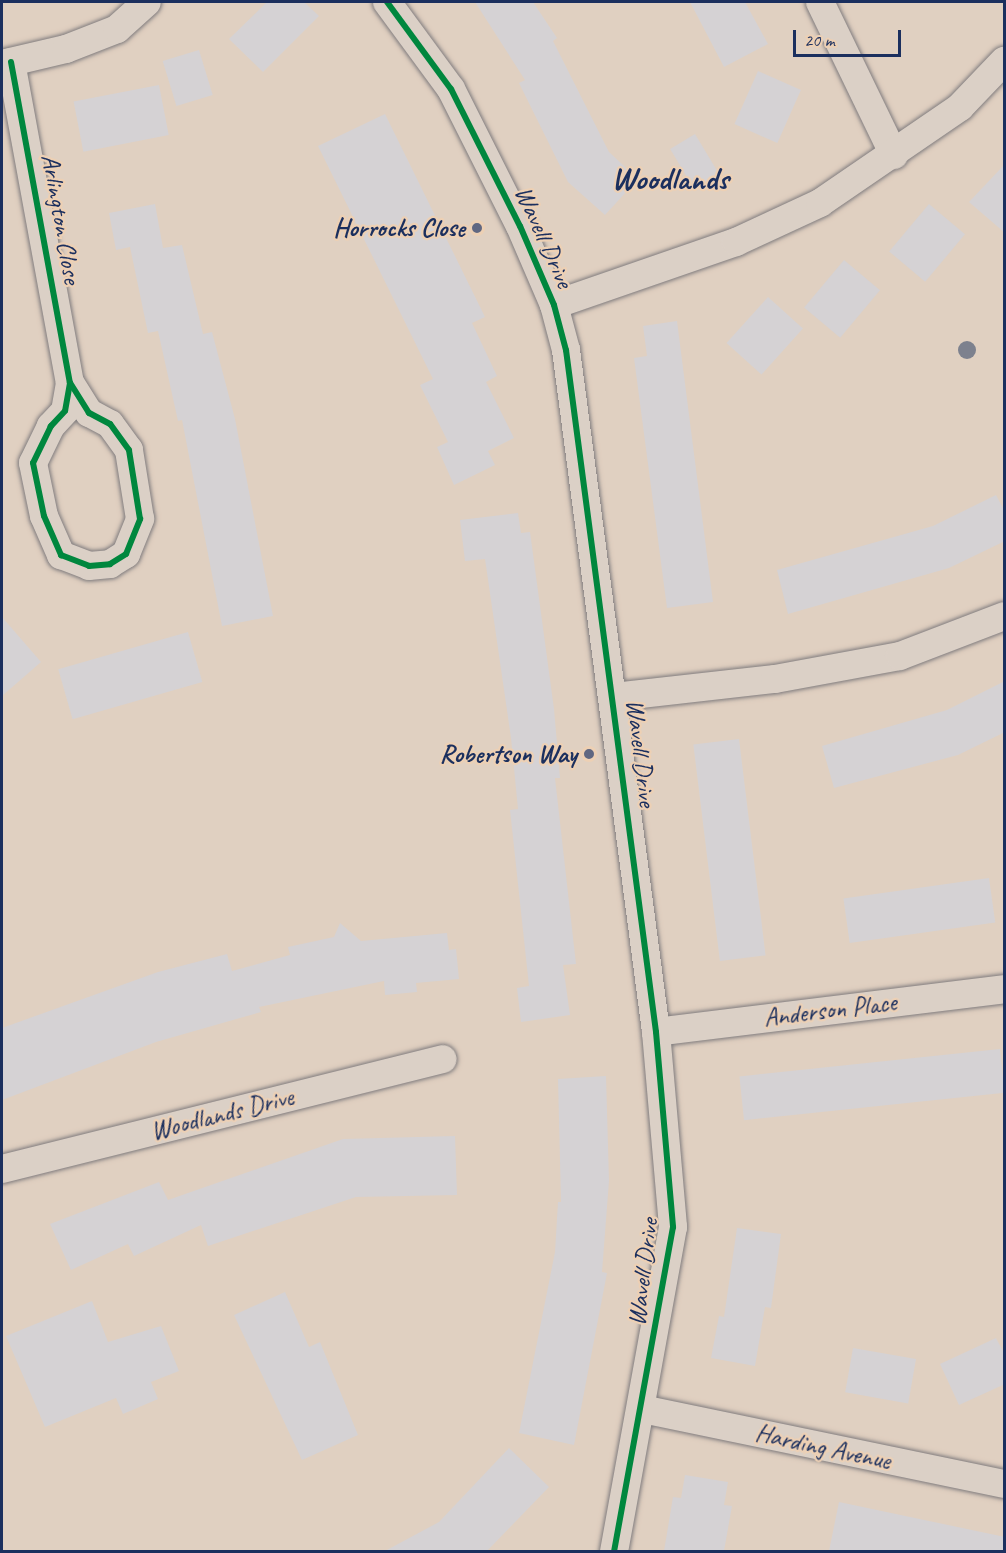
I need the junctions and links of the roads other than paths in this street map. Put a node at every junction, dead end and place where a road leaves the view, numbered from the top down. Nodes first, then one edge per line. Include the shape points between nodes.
1 (147, 2) edge
2 (387, 2) edge
3 (820, 2) edge
4 (1005, 61) edge
5 (6, 63) edge
6 (894, 155) junction
7 (554, 305) junction
8 (70, 383) junction
9 (1005, 616) edge
10 (614, 697) junction
11 (1005, 989) edge
12 (656, 1032) junction
13 (442, 1059) dead end
14 (2, 1169) edge
15 (642, 1409) junction
16 (1005, 1484) edge
17 (614, 1551) edge

1 - 5 street via 117,29 66,49
2 - 7 street, Wavell Drive via 451,89
3 - 6 street
4 - 6 street via 960,107
5 - 8 street, Arlington Close
6 - 7 street via 820,203 736,242
7 - 10 street, Wavell Drive via 566,350
8 - 8 street, Arlington Close via 65,411 51,426 33,463 44,516 61,555 89,566 110,564 126,554 140,519 129,450 110,424 89,413
9 - 10 street via 900,656 775,679
10 - 12 street, Wavell Drive
11 - 12 street, Anderson Place
12 - 15 street, Wavell Drive via 673,1227
13 - 14 street, Woodlands Drive
15 - 16 street, Harding Avenue
15 - 17 street, Wavell Drive

